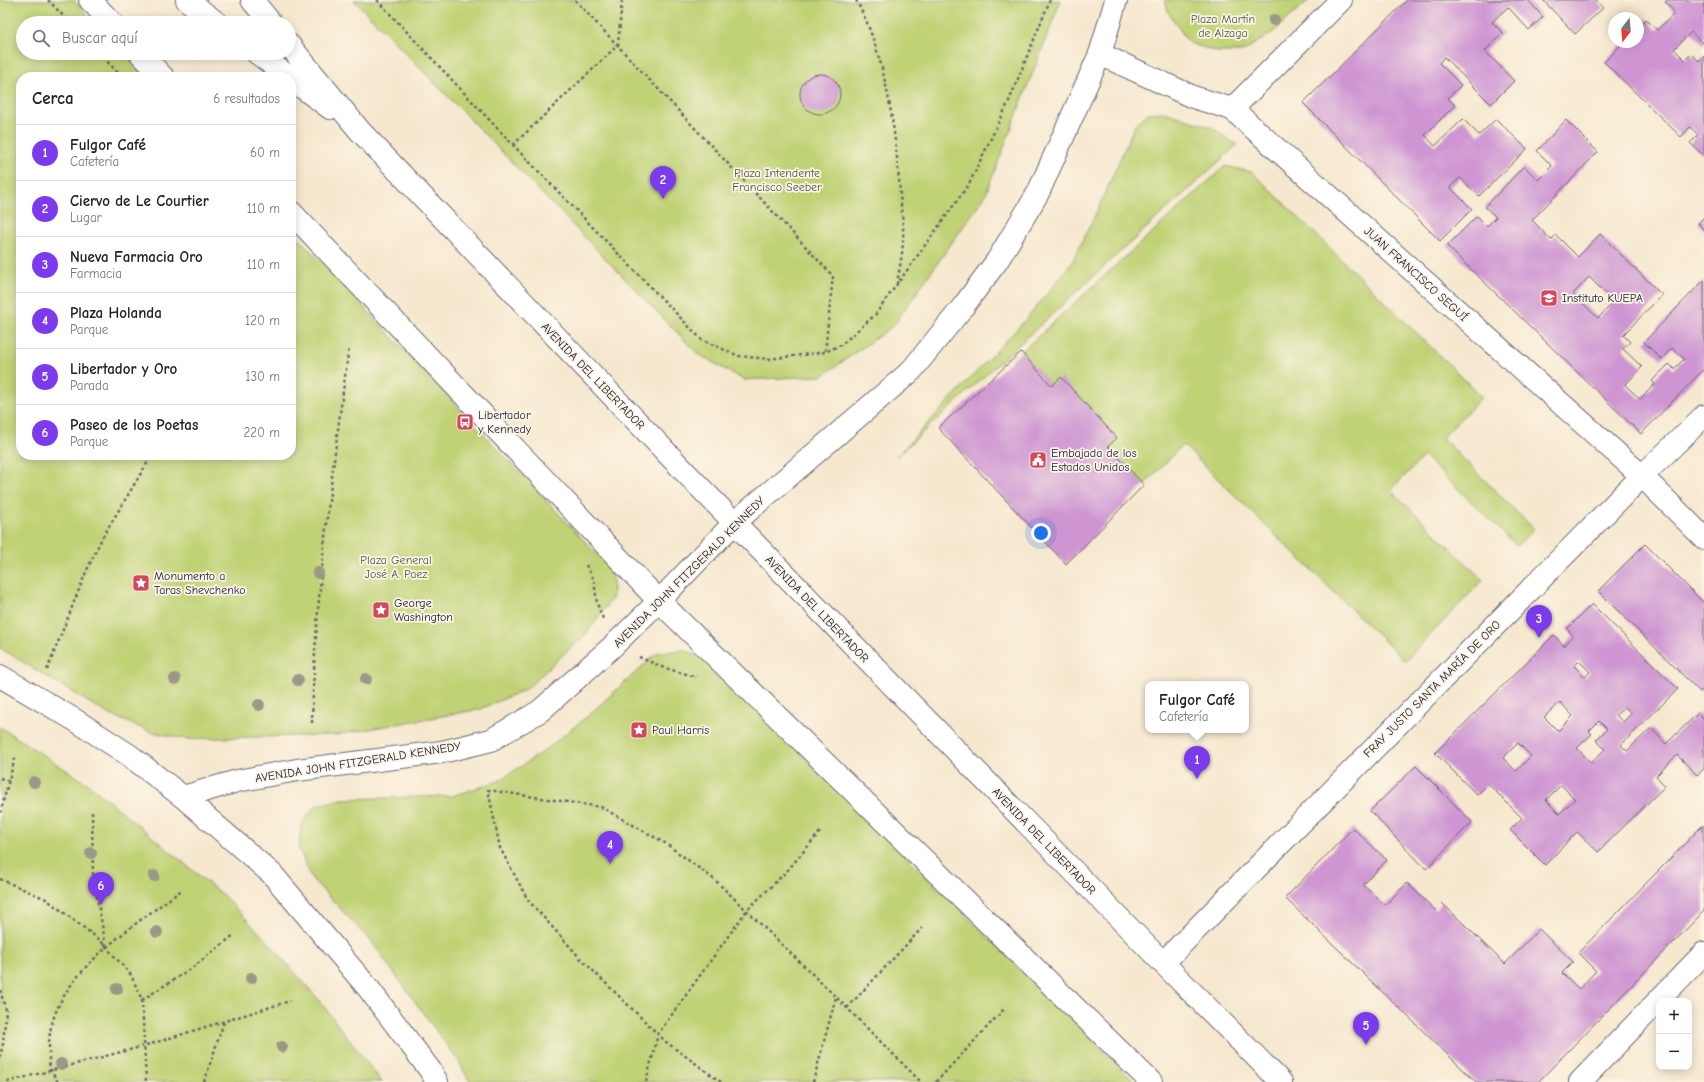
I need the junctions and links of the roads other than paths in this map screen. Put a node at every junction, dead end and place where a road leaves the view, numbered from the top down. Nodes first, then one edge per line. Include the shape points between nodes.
1 (90, 0) edge
2 (187, 0) edge
3 (252, 0) edge
4 (1116, 0) edge
5 (1341, 0) edge
6 (105, 16) edge
7 (208, 16) edge
8 (265, 16) edge
9 (296, 53) edge
10 (1100, 54) junction
11 (147, 60) edge
12 (266, 60) edge
13 (158, 72) edge
14 (282, 72) edge
15 (296, 83) edge
16 (1232, 109) junction
17 (360, 131) junction
18 (296, 217) edge
19 (1704, 416) edge
20 (1642, 476) junction
21 (734, 523) junction
22 (1704, 538) edge
23 (659, 601) junction
24 (0, 676) edge
25 (183, 797) junction
26 (1704, 953) edge
27 (1163, 963) junction
28 (437, 1082) edge
29 (1151, 1082) edge
30 (1281, 1082) edge
31 (1580, 1082) edge

1 - 6 main road
2 - 7 main road
3 - 8 main road
4 - 10 main road, AVENIDA JOHN FITZGERALD KENNEDY
5 - 16 main road
9 - 17 main road, AVENIDA DEL LIBERTADOR
10 - 16 main road, JUAN FRANCISCO SEGUÍ via 1193,97
10 - 21 main road, AVENIDA JOHN FITZGERALD KENNEDY via 1038,193 997,261 962,308 911,371
11 - 13 main road
12 - 14 main road, AVENIDA DEL LIBERTADOR
15 - 17 main road, AVENIDA DEL LIBERTADOR
16 - 20 main road, JUAN FRANCISCO SEGUÍ
17 - 21 main road, AVENIDA DEL LIBERTADOR
18 - 23 main road
19 - 20 main road, FRAY JUSTO SANTA MARÍA DE ORO
20 - 22 main road, JUAN FRANCISCO SEGUÍ
20 - 27 main road, FRAY JUSTO SANTA MARÍA DE ORO
21 - 23 main road, AVENIDA JOHN FITZGERALD KENNEDY
21 - 27 main road, AVENIDA DEL LIBERTADOR
23 - 25 main road, AVENIDA JOHN FITZGERALD KENNEDY via 540,711 491,740 442,752 296,770 245,780
23 - 29 main road
24 - 25 main road via 123,751
25 - 28 main road via 272,874 369,989
26 - 31 main road
27 - 30 main road, AVENIDA DEL LIBERTADOR

